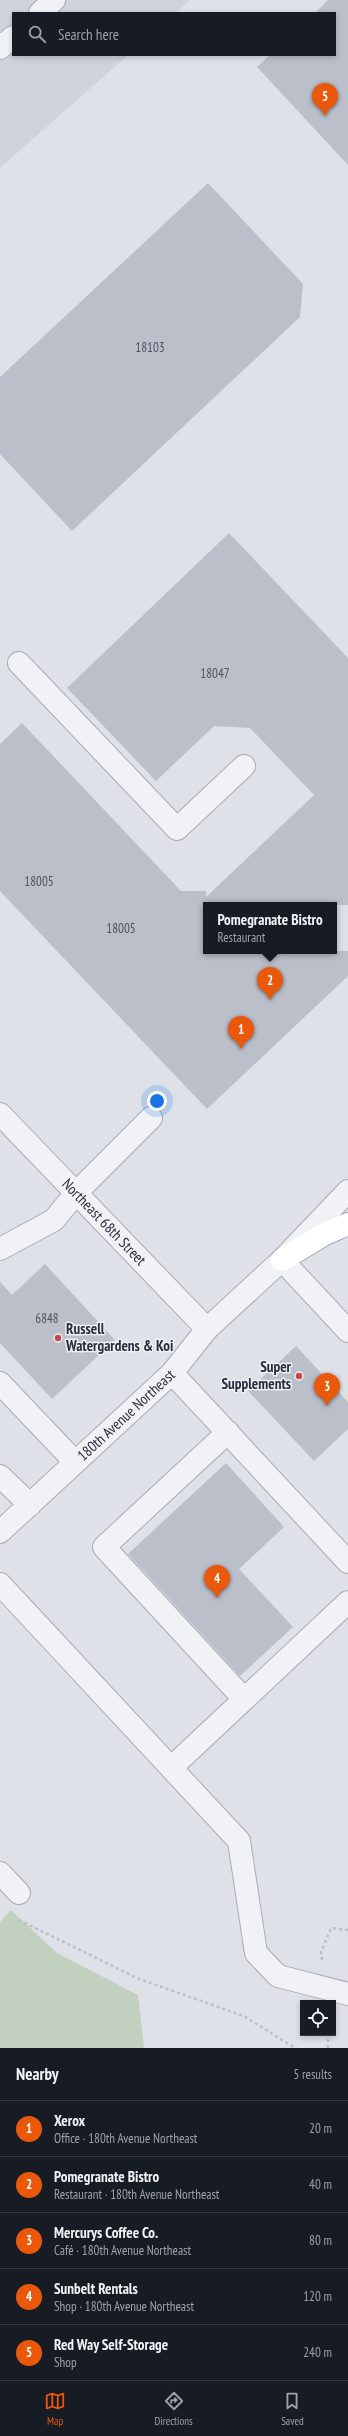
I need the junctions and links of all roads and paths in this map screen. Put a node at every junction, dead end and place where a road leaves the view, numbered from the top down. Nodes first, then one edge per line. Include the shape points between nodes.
1 (54, 0) edge
2 (41, 12) edge
3 (12, 38) edge
4 (0, 48) edge
5 (19, 663) dead end
6 (244, 766) dead end
7 (0, 1114) edge
8 (152, 1118) dead end
9 (348, 1191) edge
10 (76, 1193) junction
11 (348, 1224) edge
12 (0, 1249) edge
13 (282, 1260) junction
14 (207, 1329) junction
15 (348, 1331) edge
16 (172, 1373) junction
17 (0, 1383) edge
18 (228, 1432) junction
19 (75, 1462) junction
20 (0, 1476) edge
21 (30, 1505) junction
22 (0, 1532) edge
23 (348, 1562) edge
24 (0, 1584) edge
25 (348, 1602) edge
26 (244, 1699) junction
27 (172, 1767) junction
28 (0, 1874) edge
29 (19, 1893) dead end
30 (14, 1917) dead end
31 (348, 1930) edge
32 (321, 1952) dead end
33 (348, 1994) edge
34 (328, 2036) edge
35 (295, 2048) edge
36 (328, 2048) edge

1 - 2 street
3 - 4 street
5 - 6 street via 177,829
7 - 10 street, Northeast 68th Street
8 - 10 street
9 - 13 street, 180th Avenue Northeast
10 - 12 street via 54,1220
10 - 14 street, Northeast 68th Street
11 - 13 main road via 323,1235
13 - 14 street, 180th Avenue Northeast
13 - 15 street
14 - 16 street, 180th Avenue Northeast
16 - 18 street
16 - 19 street, 180th Avenue Northeast
17 - 19 street
18 - 23 street
18 - 26 street via 104,1547
19 - 21 street, 180th Avenue Northeast
20 - 21 street
21 - 22 street, 180th Avenue Northeast
24 - 27 street
25 - 26 street
26 - 27 street
27 - 33 street via 239,1841 256,1953 278,1976
28 - 29 street
30 - 35 path via 139,1979 244,2016
31 - 32 path via 331,1928
34 - 36 path

